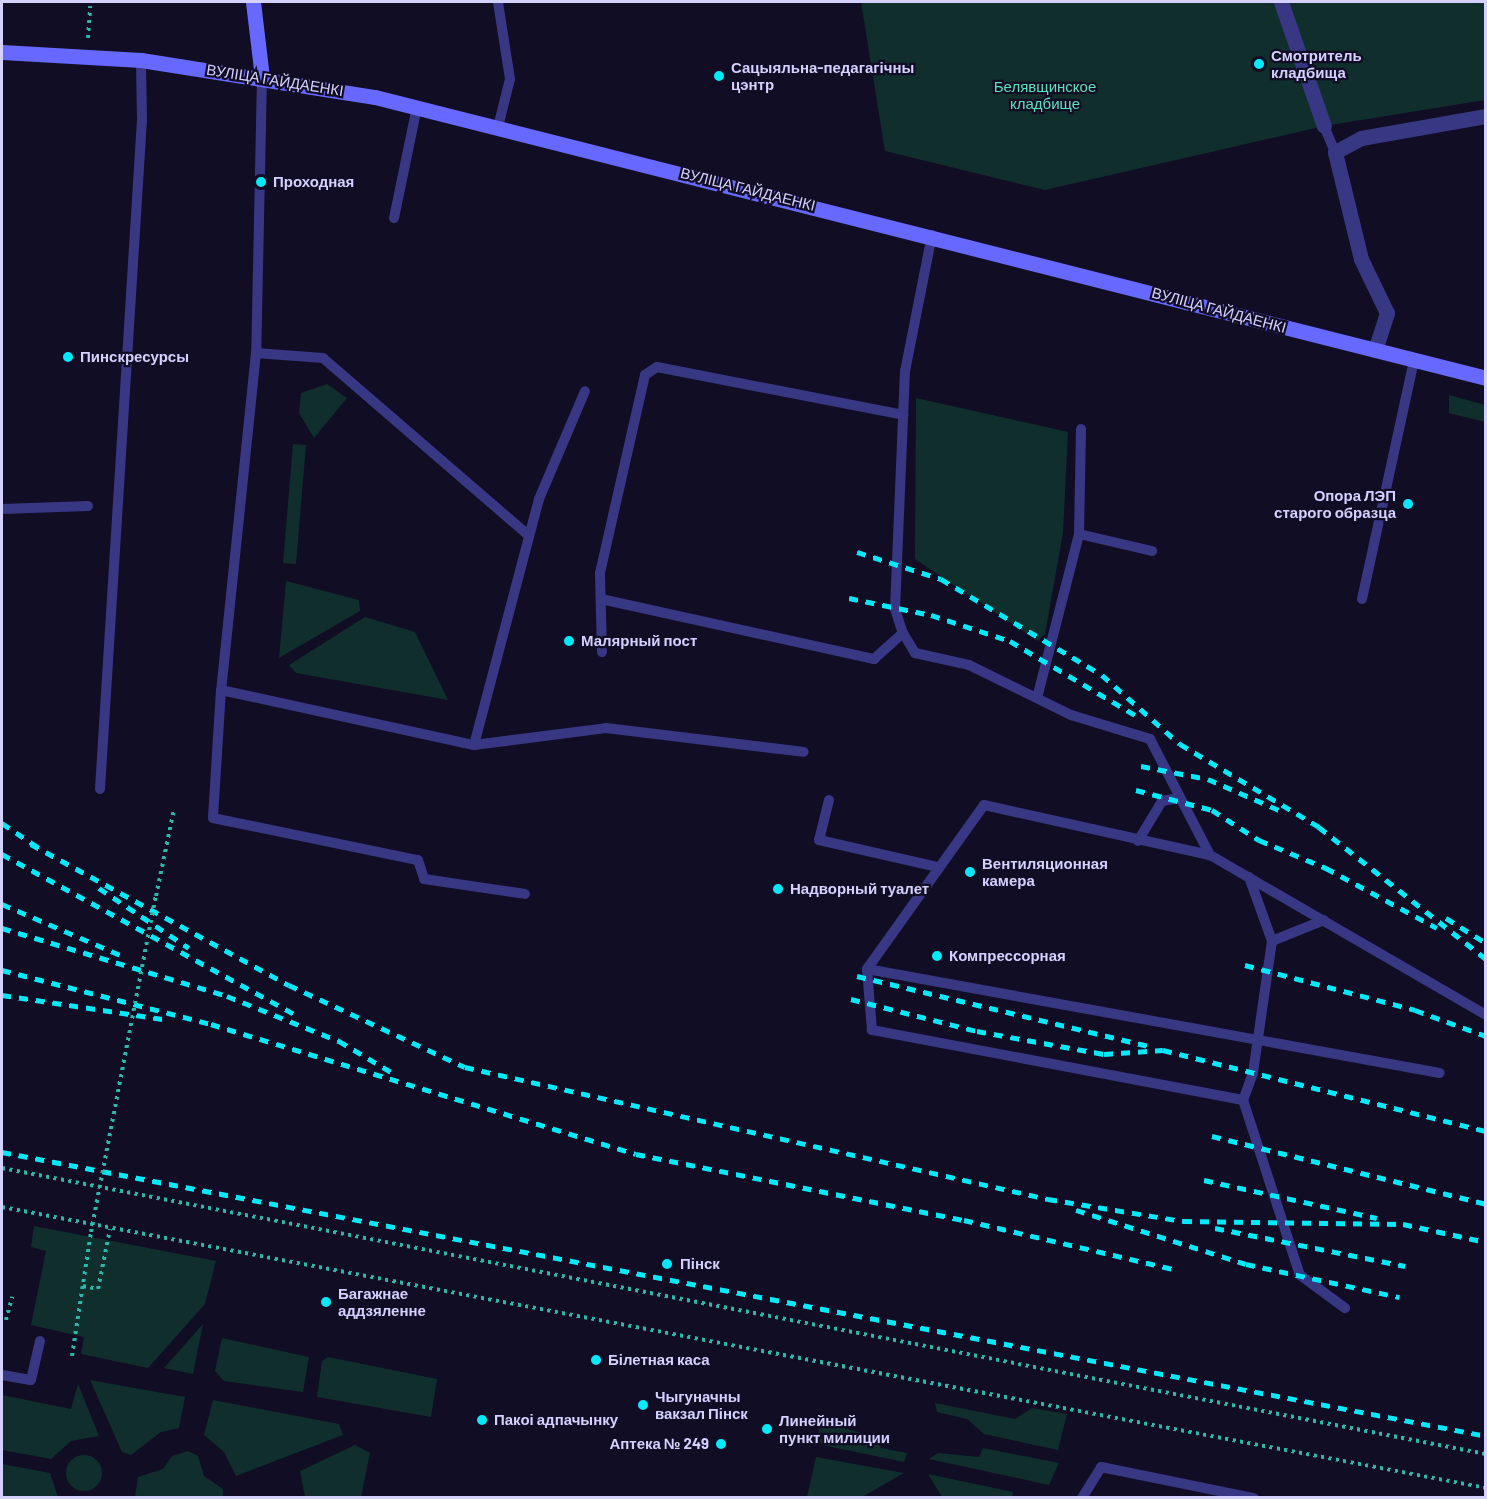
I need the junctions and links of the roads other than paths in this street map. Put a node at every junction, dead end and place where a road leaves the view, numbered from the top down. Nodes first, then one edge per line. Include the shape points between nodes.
1 (253, 2) edge
2 (498, 2) edge
3 (1281, 2) edge
4 (2, 52) edge
5 (141, 60) junction
6 (262, 77) junction
7 (417, 107) junction
8 (1485, 116) edge
9 (1324, 126) joint
10 (498, 127) junction
11 (1335, 152) junction
12 (394, 218) dead end
13 (932, 235) junction
14 (1375, 350) junction
15 (256, 353) junction
16 (1414, 360) junction
17 (1485, 378) edge
18 (585, 391) dead end
19 (903, 415) junction
20 (1081, 429) dead end
21 (88, 506) dead end
22 (2, 509) edge
23 (1079, 534) junction
24 (528, 535) junction
25 (1152, 551) dead end
26 (601, 599) junction
27 (1362, 599) dead end
28 (903, 633) junction
29 (602, 652) dead end
30 (221, 690) junction
31 (1037, 698) junction
32 (474, 745) junction
33 (804, 752) dead end
34 (100, 789) dead end
35 (1179, 798) junction
36 (828, 800) dead end
37 (1138, 841) junction
38 (1210, 855) junction
39 (938, 867) junction
40 (1249, 877) junction
41 (525, 894) dead end
42 (1324, 921) junction
43 (1272, 941) junction
44 (867, 969) junction
45 (1485, 1015) edge
46 (1254, 1040) junction
47 (1440, 1073) dead end
48 (1243, 1100) junction
49 (1345, 1308) dead end
50 (40, 1341) dead end
51 (2, 1375) edge
52 (1242, 1496) edge
53 (1082, 1497) edge
54 (1254, 1497) edge

1 - 6 street
2 - 10 lane via 510,79
3 - 9 street
4 - 5 street, ВУЛІЦА ГАЙДАЕНКІ
5 - 6 street, ВУЛІЦА ГАЙДАЕНКІ
5 - 34 lane via 142,120
6 - 7 street, ВУЛІЦА ГАЙДАЕНКІ
6 - 15 lane
7 - 10 street, ВУЛІЦА ГАЙДАЕНКІ
7 - 12 lane
8 - 11 street via 1361,138
9 - 11 lane
10 - 13 street, ВУЛІЦА ГАЙДАЕНКІ
11 - 14 street via 1361,259 1387,313
13 - 14 street, ВУЛІЦА ГАЙДАЕНКІ
13 - 19 lane via 908,336
14 - 16 street, ВУЛІЦА ГАЙДАЕНКІ
15 - 24 lane via 324,358
15 - 30 lane
16 - 17 street, ВУЛІЦА ГАЙДАЕНКІ
16 - 27 lane
18 - 24 lane
19 - 26 lane via 657,367 645,375 636,398 600,573
19 - 28 lane via 895,609
20 - 23 lane
21 - 22 lane
23 - 25 lane
23 - 31 lane
24 - 32 lane
26 - 28 lane via 874,659
26 - 29 lane
28 - 31 lane via 915,653 969,665
30 - 32 lane
30 - 41 lane via 213,818 418,860 424,879
31 - 35 lane via 1071,715 1150,739
32 - 33 lane via 606,728
35 - 37 lane via 1162,801
35 - 38 lane via 1190,807
36 - 39 lane via 819,840
37 - 38 lane
37 - 39 lane via 984,805
38 - 40 lane
39 - 44 lane
40 - 42 lane
40 - 43 lane
42 - 43 lane
42 - 45 lane
43 - 46 lane
44 - 46 lane
44 - 48 lane via 872,1030
46 - 47 lane
46 - 48 lane via 1253,1073
48 - 49 lane via 1300,1275
50 - 51 lane via 31,1380
52 - 53 lane via 1101,1467
52 - 54 lane

